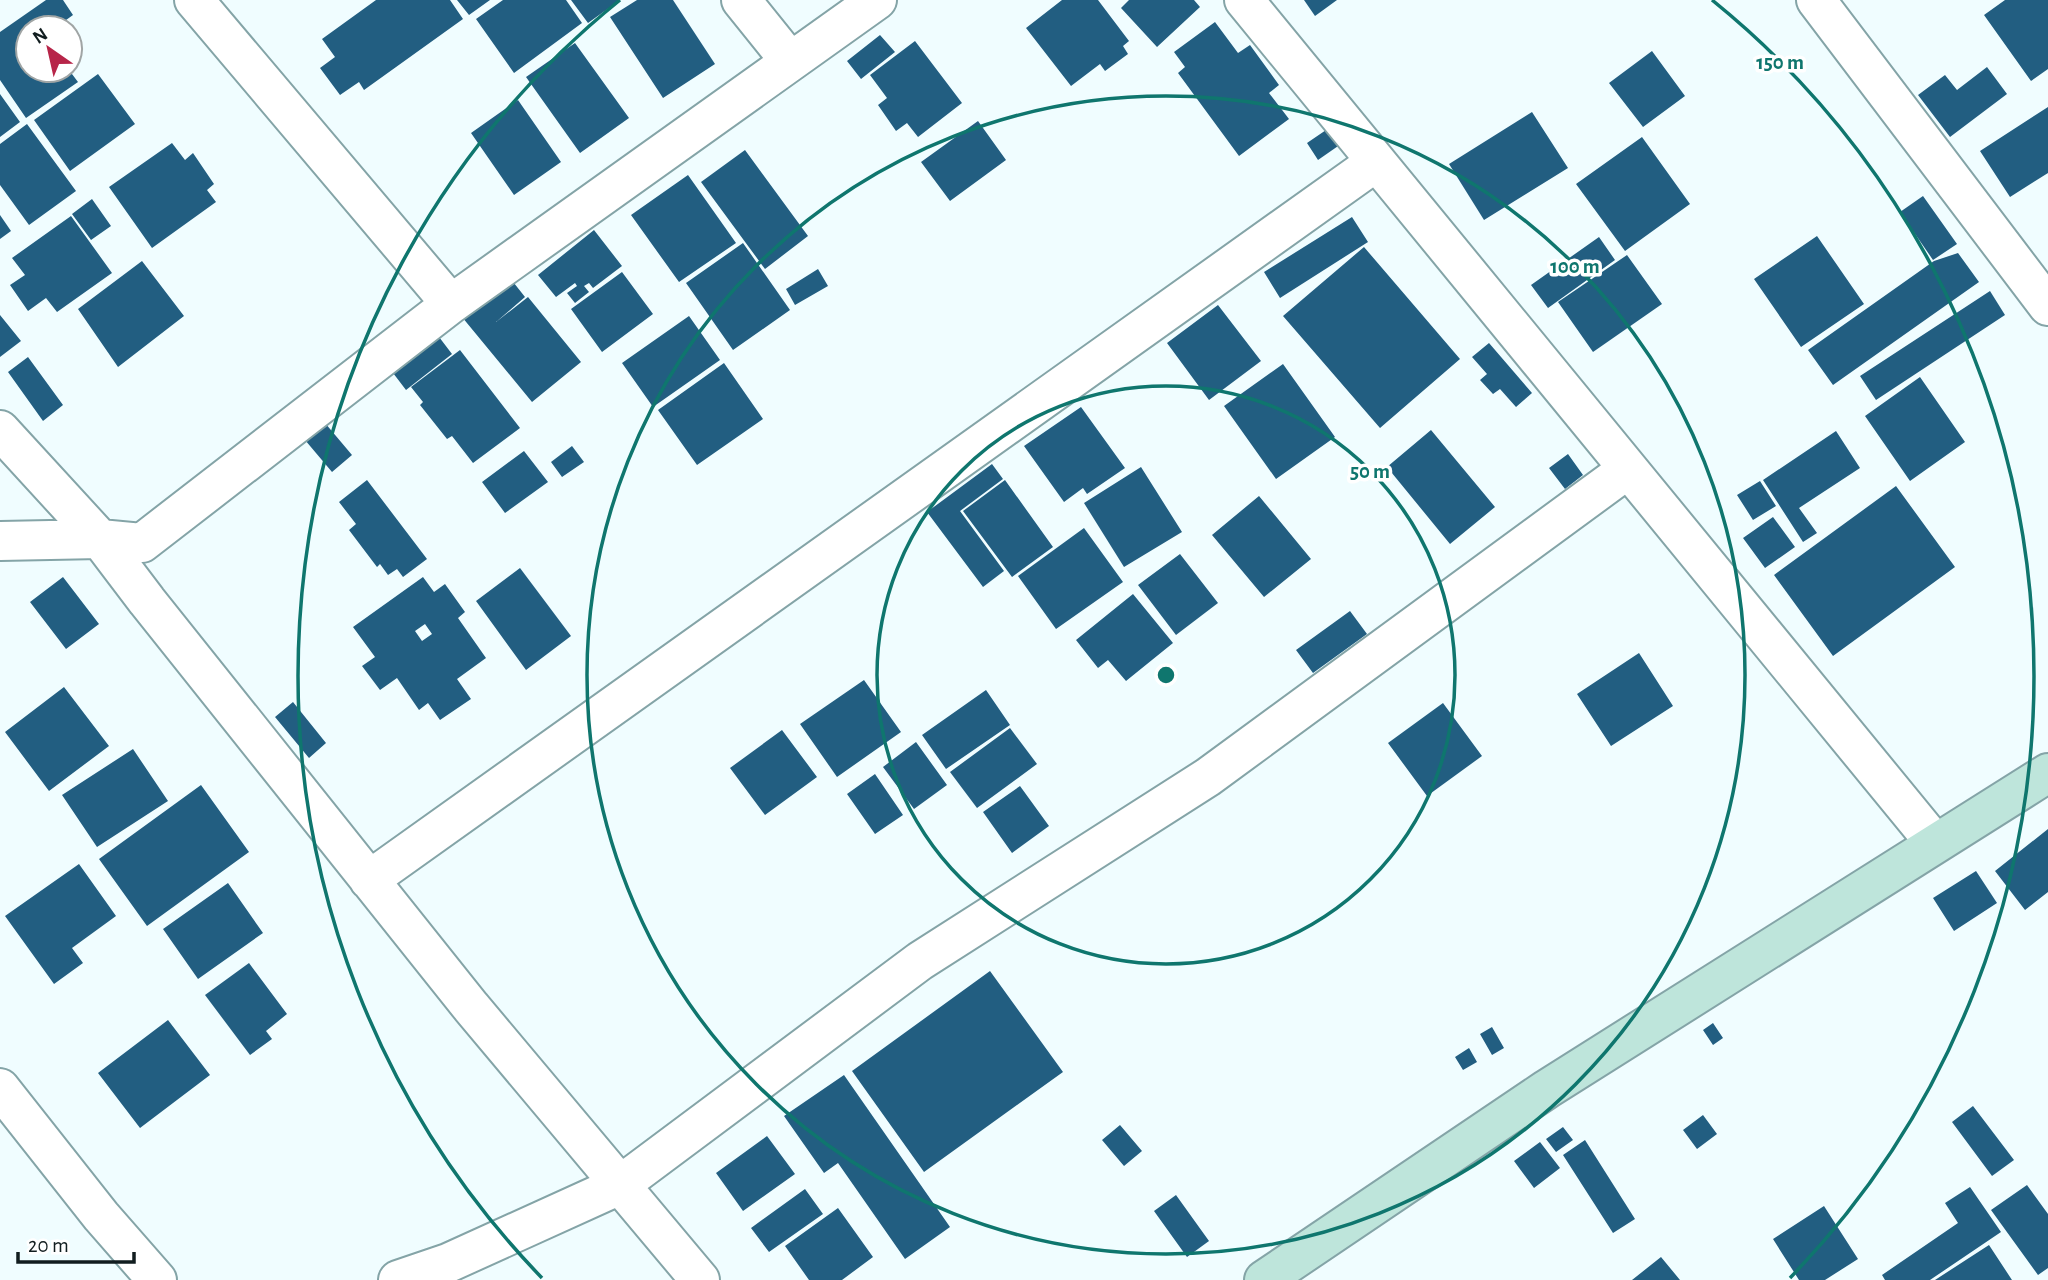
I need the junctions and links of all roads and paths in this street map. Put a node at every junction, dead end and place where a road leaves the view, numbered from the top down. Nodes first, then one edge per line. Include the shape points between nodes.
1 (194, 0) edge
2 (741, 0) edge
3 (877, 0) edge
4 (1244, 0) edge
5 (1816, 0) edge
6 (790, 61) junction
7 (1376, 162) junction
8 (451, 304) junction
9 (2048, 306) edge
10 (0, 430) edge
11 (1628, 469) junction
12 (100, 539) junction
13 (0, 541) edge
14 (142, 543) junction
15 (147, 601) junction
16 (2048, 773) edge
17 (1935, 844) junction
18 (369, 880) junction
19 (0, 1088) edge
20 (620, 1185) junction
21 (157, 1280) edge
22 (398, 1280) edge
23 (700, 1280) edge
24 (1264, 1280) edge

1 - 8 street
2 - 6 street
3 - 6 street
4 - 7 street
5 - 9 street
6 - 8 street
7 - 11 street
7 - 18 street
8 - 14 street
10 - 12 street
11 - 17 street
11 - 20 street via 1208,777 920,961
12 - 13 street
12 - 14 street
12 - 15 street
14 - 15 street
15 - 18 street
16 - 17 street
17 - 24 street via 1547,1089
18 - 20 street
19 - 21 street
20 - 22 street via 448,1263
20 - 23 street

